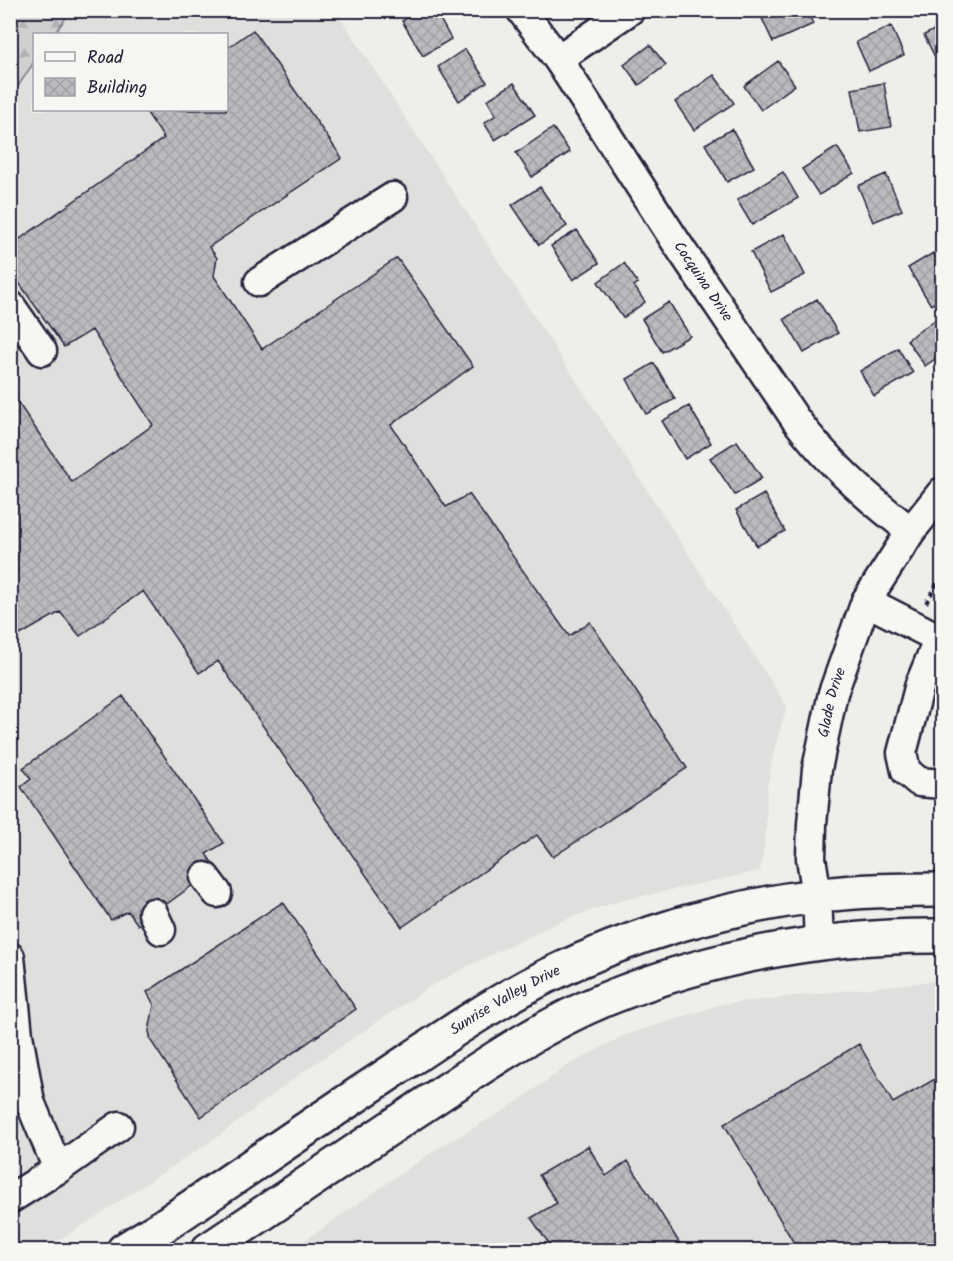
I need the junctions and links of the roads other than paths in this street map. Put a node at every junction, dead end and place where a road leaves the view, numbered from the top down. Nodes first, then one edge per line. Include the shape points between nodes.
1 (521, 10) edge
2 (630, 10) edge
3 (558, 59) junction
4 (393, 197) dead end
5 (259, 282) dead end
6 (10, 305) edge
7 (42, 351) dead end
8 (942, 492) edge
9 (911, 531) junction
10 (866, 601) junction
11 (941, 639) edge
12 (942, 784) edge
13 (942, 890) edge
14 (817, 895) junction
15 (942, 936) edge
16 (819, 942) junction
17 (10, 957) edge
18 (119, 1126) dead end
19 (58, 1170) junction
20 (10, 1199) edge
21 (124, 1251) edge
22 (208, 1251) edge

1 - 3 street, Cocquina Drive
2 - 3 street
3 - 9 street, Cocquina Drive via 803,429 852,483
4 - 5 street
6 - 7 street
8 - 9 street, Glade Drive
9 - 10 street, Glade Drive
10 - 11 street
10 - 14 street, Glade Drive via 833,693 817,769 811,858
11 - 12 street via 920,684 902,753 906,771 919,782
13 - 14 main road, Sunrise Valley Drive
14 - 16 street, Glade Drive
14 - 21 main road, Sunrise Valley Drive via 761,904 659,931 547,976 444,1037
15 - 16 main road
16 - 22 main road via 703,966 606,999 570,1016 465,1078
17 - 19 street via 30,1102
18 - 19 street
19 - 20 street

